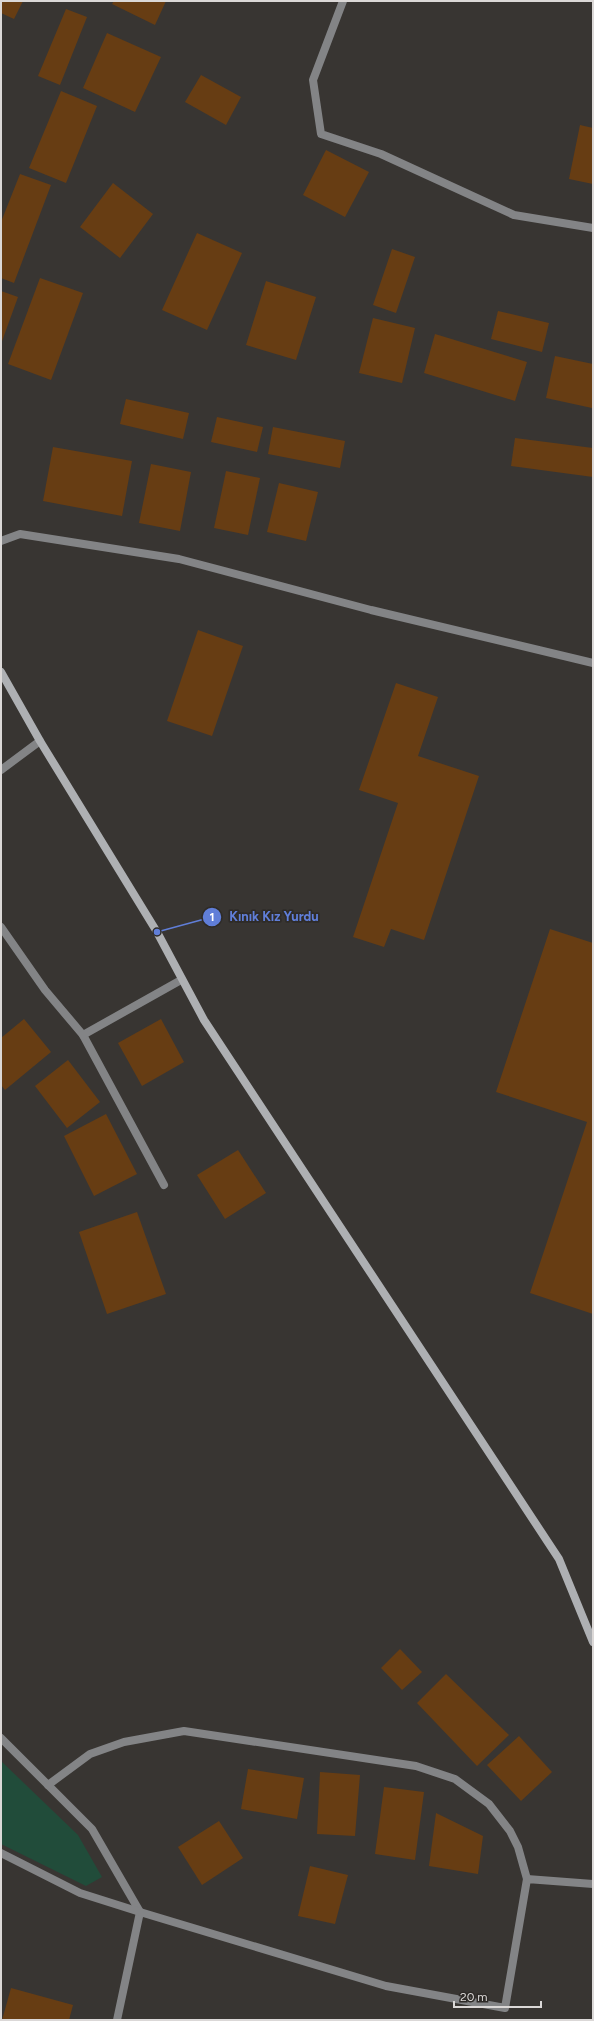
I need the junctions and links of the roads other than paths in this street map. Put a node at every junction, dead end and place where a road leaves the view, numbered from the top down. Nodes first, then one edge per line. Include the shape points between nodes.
1 (343, 1) edge
2 (593, 228) edge
3 (1, 541) edge
4 (593, 663) edge
5 (1, 672) edge
6 (40, 741) junction
7 (1, 770) edge
8 (1, 927) edge
9 (181, 980) junction
10 (83, 1035) junction
11 (164, 1185) dead end
12 (593, 1642) edge
13 (1, 1738) edge
14 (48, 1785) junction
15 (1, 1854) edge
16 (527, 1879) junction
17 (593, 1884) edge
18 (140, 1912) junction
19 (117, 2020) edge

1 - 2 street via 313,80 322,134 381,154 514,215
3 - 4 street via 20,534 179,559 371,610
5 - 6 main road
6 - 7 street
6 - 9 main road via 157,932
8 - 10 street via 45,990
9 - 10 street
9 - 12 main road via 204,1020 559,1559
10 - 11 street
13 - 14 street
14 - 16 street via 90,1754 124,1742 184,1731 416,1766 455,1779 489,1804 515,1841
14 - 18 street via 92,1829
15 - 18 street via 80,1892
16 - 17 street
16 - 18 street via 505,2008 386,1986
18 - 19 street

